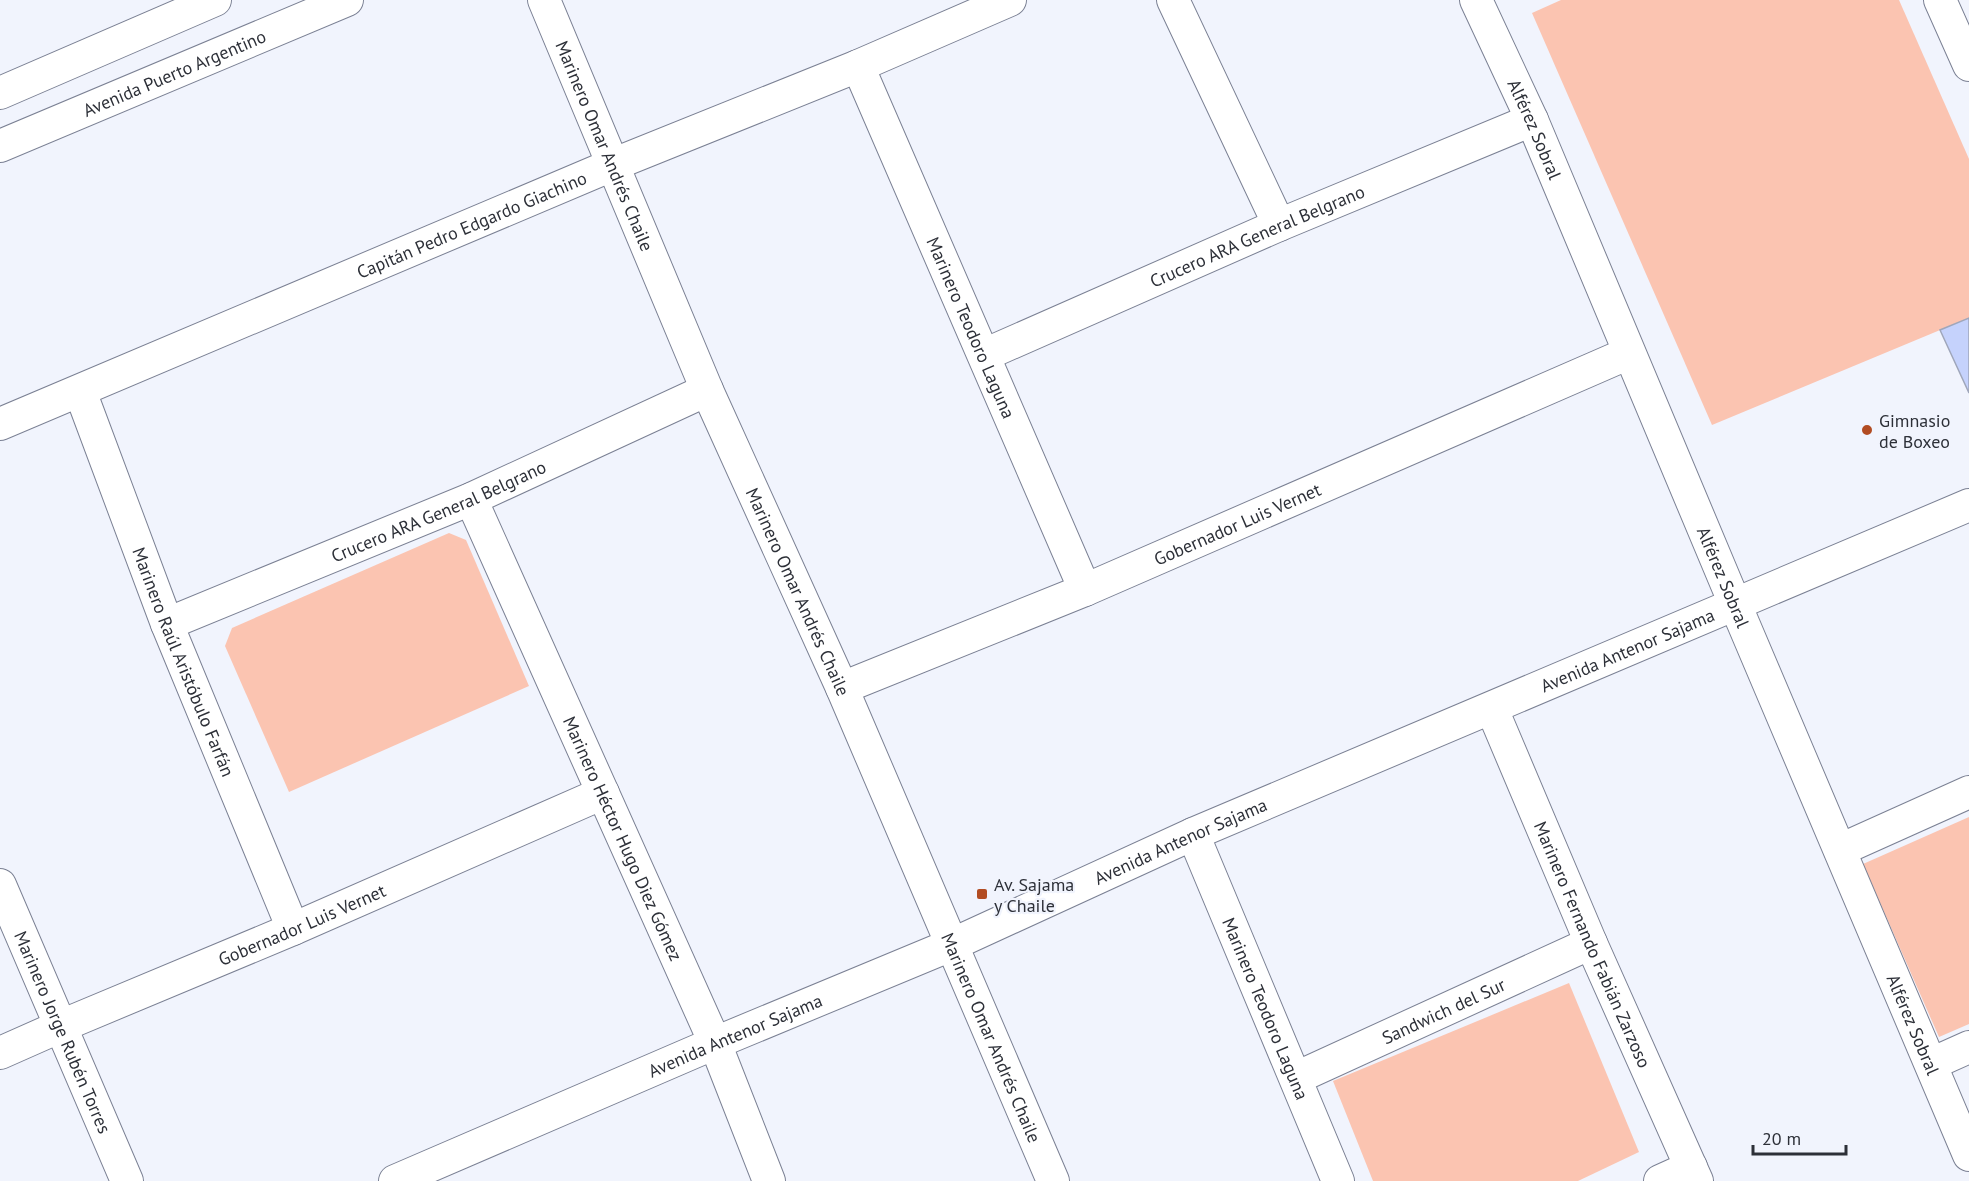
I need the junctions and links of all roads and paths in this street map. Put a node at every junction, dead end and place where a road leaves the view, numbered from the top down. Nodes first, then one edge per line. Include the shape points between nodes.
1 (215, 0) edge
2 (347, 0) edge
3 (544, 0) edge
4 (1010, 0) edge
5 (1173, 0) edge
6 (1476, 0) edge
7 (1940, 0) edge
8 (1969, 65) edge
9 (858, 66) junction
10 (0, 93) edge
11 (1532, 120) junction
12 (0, 146) edge
13 (612, 165) junction
14 (1279, 225) junction
15 (1629, 353) junction
16 (984, 355) junction
17 (707, 390) junction
18 (80, 391) junction
19 (0, 424) edge
20 (471, 499) junction
21 (1969, 505) edge
22 (1084, 590) junction
23 (1735, 604) junction
24 (166, 624) junction
25 (842, 688) junction
26 (1492, 709) junction
27 (1969, 792) edge
28 (603, 793) junction
29 (1193, 834) junction
30 (1840, 850) junction
31 (0, 885) edge
32 (293, 929) junction
33 (1591, 943) junction
34 (951, 945) junction
35 (61, 1026) junction
36 (715, 1042) junction
37 (1969, 1047) edge
38 (0, 1053) edge
39 (1931, 1064) junction
40 (1296, 1078) junction
41 (1969, 1155) edge
42 (1694, 1174) edge
43 (404, 1179) edge
44 (127, 1181) edge
45 (769, 1181) edge
46 (1053, 1181) edge
47 (1338, 1181) edge
48 (1660, 1181) edge

1 - 10 street
2 - 12 street, Avenida Puerto Argentino
3 - 13 street, Marinero Omar Andrés Chaile
4 - 9 street, Capitán Pedro Edgardo Giachino
5 - 14 street
6 - 11 street, Alférez Sobral
7 - 8 street
9 - 13 street, Capitán Pedro Edgardo Giachino
9 - 16 street, Marinero Teodoro Laguna
11 - 14 street, Crucero ARA General Belgrano
11 - 15 street, Alférez Sobral
13 - 17 street, Marinero Omar Andrés Chaile
13 - 18 street, Capitán Pedro Edgardo Giachino
14 - 16 street, Crucero ARA General Belgrano
15 - 22 street, Gobernador Luis Vernet
15 - 23 street, Alférez Sobral
16 - 22 street, Marinero Teodoro Laguna
17 - 20 street, Crucero ARA General Belgrano
17 - 25 street, Marinero Omar Andrés Chaile
18 - 19 street, Capitán Pedro Edgardo Giachino
18 - 24 street, Marinero Raúl Aristóbulo Farfán
20 - 24 street, Crucero ARA General Belgrano
20 - 28 street, Marinero Héctor Hugo Diez Gómez
21 - 23 street, Avenida Antenor Sajama
22 - 25 street, Gobernador Luis Vernet
23 - 26 street, Avenida Antenor Sajama
23 - 30 street, Alférez Sobral
24 - 32 street, Marinero Raúl Aristóbulo Farfán
25 - 34 street, Marinero Omar Andrés Chaile
26 - 29 street, Avenida Antenor Sajama
26 - 33 street, Marinero Fernando Fabián Zarzoso
27 - 30 street
28 - 32 street, Gobernador Luis Vernet
28 - 36 street, Marinero Héctor Hugo Diez Gómez
29 - 34 street, Avenida Antenor Sajama
29 - 40 street, Marinero Teodoro Laguna
30 - 39 street, Alférez Sobral
31 - 35 street, Marinero Jorge Rubén Torres
32 - 35 street, Gobernador Luis Vernet
33 - 40 street, Sandwich del Sur
33 - 42 street, Marinero Fernando Fabián Zarzoso
34 - 36 street, Avenida Antenor Sajama
34 - 46 street, Marinero Omar Andrés Chaile
35 - 38 street, Gobernador Luis Vernet
35 - 44 street, Marinero Jorge Rubén Torres
36 - 43 street, Avenida Antenor Sajama
36 - 45 street, Marinero Héctor Hugo Diez Gómez
37 - 39 street
39 - 41 street, Alférez Sobral
40 - 47 street, Marinero Teodoro Laguna
42 - 48 street

